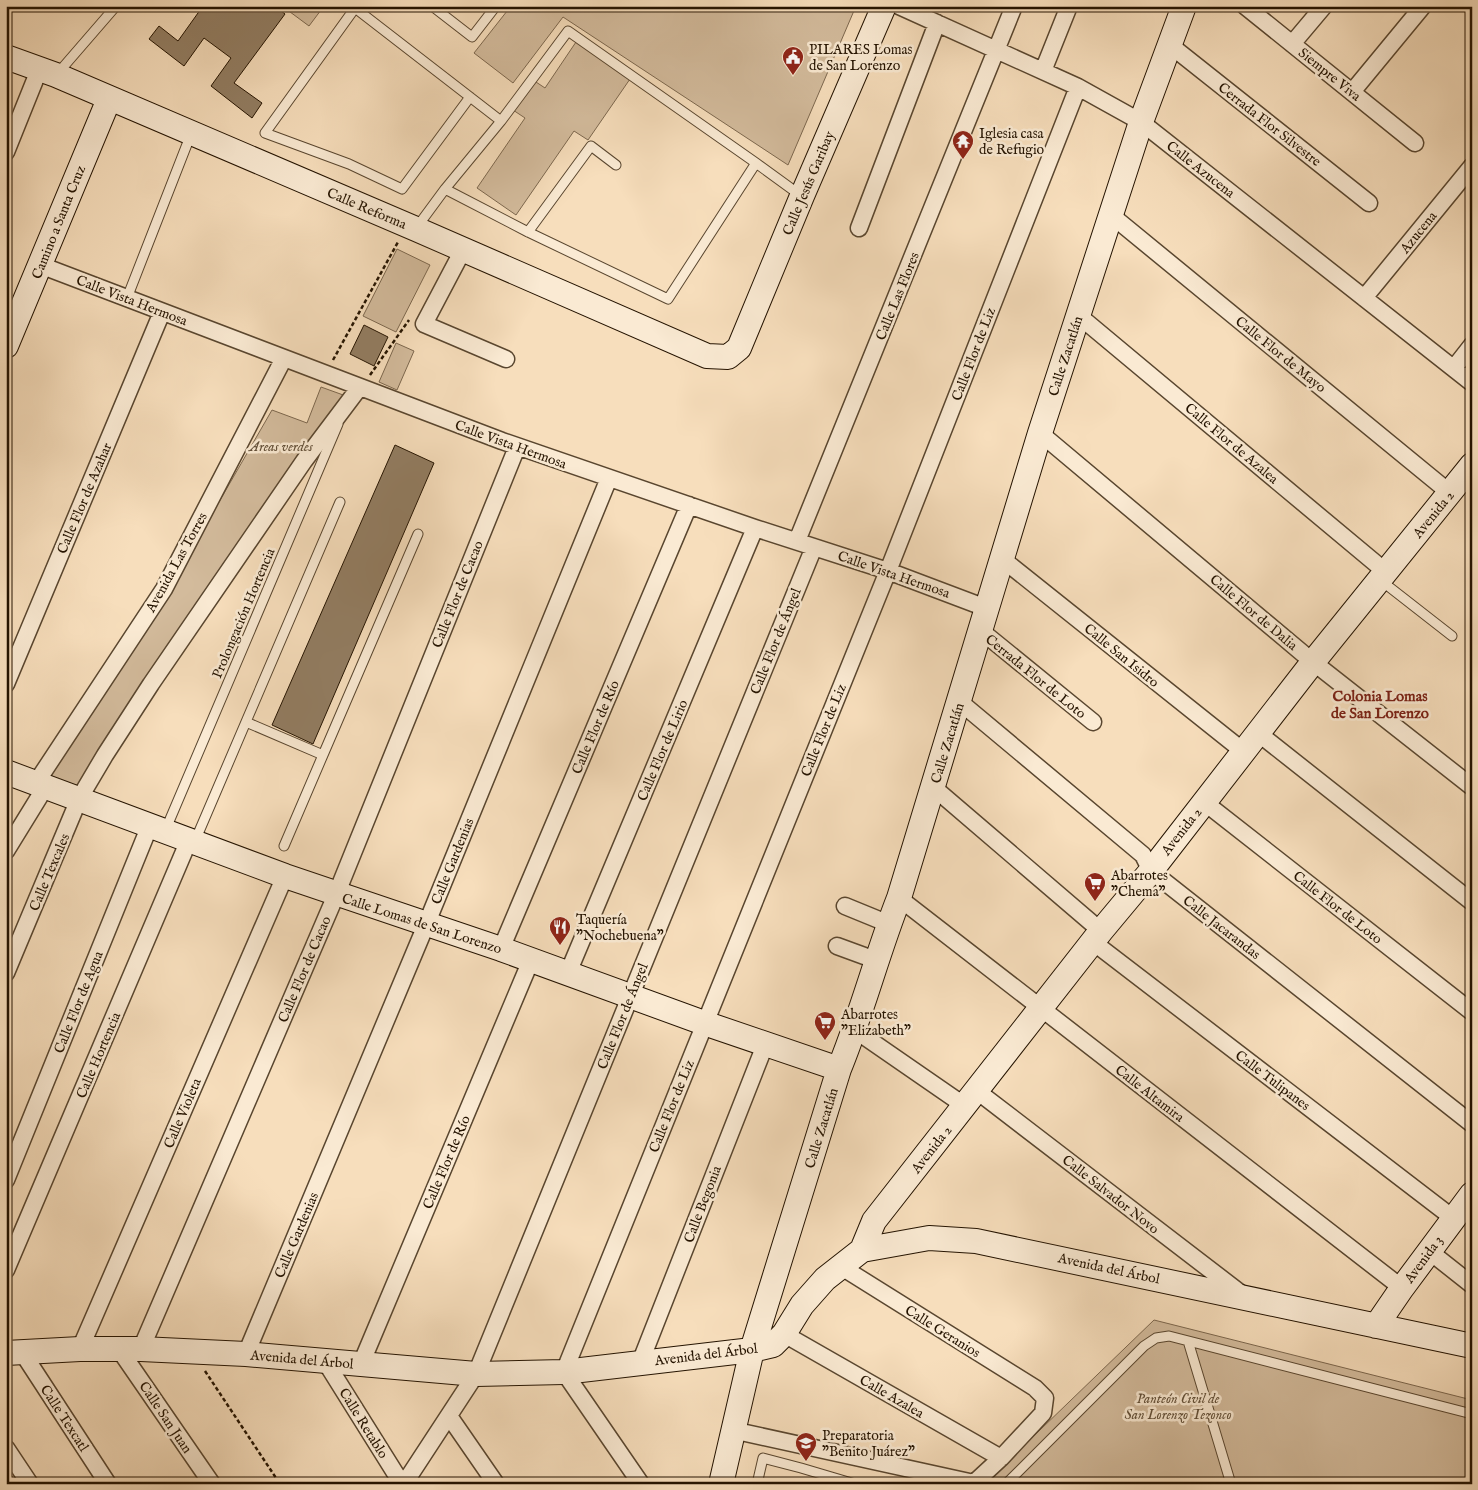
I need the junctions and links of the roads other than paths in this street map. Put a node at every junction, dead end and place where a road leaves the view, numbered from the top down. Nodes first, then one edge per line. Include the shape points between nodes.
1 (116, 6) edge
2 (432, 6) edge
3 (496, 6) edge
4 (884, 6) edge
5 (899, 6) edge
6 (1014, 6) edge
7 (1069, 6) edge
8 (1184, 6) edge
9 (1245, 6) edge
10 (1324, 6) edge
11 (1423, 6) edge
12 (937, 23) junction
13 (1292, 44) junction
14 (1170, 45) junction
15 (996, 50) junction
16 (6, 57) edge
17 (1043, 71) junction
18 (48, 72) junction
19 (1078, 87) junction
20 (1352, 92) junction
21 (470, 97) junction
22 (109, 99) junction
23 (501, 121) junction
24 (1141, 122) junction
25 (192, 134) junction
26 (1415, 143) dead end
27 (6, 152) edge
28 (756, 162) junction
29 (616, 165) dead end
30 (1472, 166) edge
31 (445, 190) junction
32 (802, 196) junction
33 (1369, 203) dead end
34 (1111, 215) junction
35 (412, 227) junction
36 (859, 228) dead end
37 (528, 232) junction
38 (463, 250) junction
39 (40, 265) junction
40 (127, 298) junction
41 (1364, 298) junction
42 (162, 312) junction
43 (1078, 315) junction
44 (1472, 345) edge
45 (6, 346) edge
46 (728, 357) joint
47 (284, 358) junction
48 (506, 358) dead end
49 (1454, 368) junction
50 (1472, 383) edge
51 (359, 388) junction
52 (346, 406) junction
53 (1040, 433) junction
54 (517, 446) junction
55 (1472, 465) edge
56 (609, 478) junction
57 (1450, 493) junction
58 (340, 502) dead end
59 (688, 505) junction
60 (755, 528) junction
61 (418, 534) dead end
62 (797, 542) junction
63 (814, 547) junction
64 (1001, 558) junction
65 (888, 571) junction
66 (1383, 575) junction
67 (986, 608) junction
68 (980, 630) junction
69 (1452, 636) dead end
70 (1313, 662) junction
71 (6, 684) edge
72 (960, 702) junction
73 (246, 722) junction
74 (1093, 722) dead end
75 (1258, 733) junction
76 (1243, 751) junction
77 (323, 755) junction
78 (6, 772) edge
79 (41, 784) junction
80 (933, 787) junction
81 (1472, 787) edge
82 (79, 799) junction
83 (1204, 802) junction
84 (158, 828) junction
85 (11, 838) edge
86 (192, 841) junction
87 (284, 846) dead end
88 (6, 851) edge
89 (1151, 871) junction
90 (285, 876) junction
91 (336, 894) junction
92 (899, 898) junction
93 (1472, 902) edge
94 (845, 906) dead end
95 (426, 924) junction
96 (889, 924) junction
97 (1097, 937) junction
98 (837, 946) dead end
99 (501, 948) junction
100 (531, 960) junction
101 (878, 961) junction
102 (568, 972) junction
103 (6, 973) edge
104 (630, 996) junction
105 (1041, 1009) junction
106 (1472, 1012) edge
107 (704, 1023) junction
108 (855, 1030) junction
109 (765, 1045) junction
110 (839, 1070) junction
111 (971, 1098) junction
112 (1472, 1124) edge
113 (6, 1180) edge
114 (1472, 1194) edge
115 (1453, 1218) junction
116 (862, 1250) junction
117 (1429, 1251) junction
118 (840, 1266) junction
119 (6, 1270) edge
120 (1472, 1285) edge
121 (1402, 1288) junction
122 (1245, 1297) junction
123 (1376, 1326) junction
124 (784, 1334) junction
125 (1188, 1341) junction
126 (1472, 1346) edge
127 (80, 1349) junction
128 (130, 1349) junction
129 (752, 1350) junction
130 (14, 1352) edge
131 (246, 1354) junction
132 (325, 1361) junction
133 (640, 1363) junction
134 (360, 1364) junction
135 (564, 1372) junction
136 (476, 1374) junction
137 (1472, 1414) edge
138 (449, 1416) junction
139 (732, 1430) junction
140 (6, 1448) edge
141 (1001, 1458) junction
142 (850, 1483) edge
143 (30, 1484) edge
144 (108, 1484) edge
145 (212, 1484) edge
146 (403, 1484) edge
147 (496, 1484) edge
148 (641, 1484) edge
149 (721, 1484) edge
150 (757, 1484) edge
151 (1006, 1484) edge
152 (1231, 1484) edge

1 - 18 lane
2 - 3 lane via 472,37
4 - 32 street, Calle Jesús Garibay
5 - 12 street, Calle Azucena
6 - 15 street, Calle Las Flores
7 - 17 street
8 - 14 street, Calle Zacatlán
9 - 13 street, Siempre Viva
10 - 13 street
11 - 20 street
12 - 15 street, Calle Azucena
12 - 36 street
13 - 20 street, Siempre Viva
14 - 24 street, Calle Zacatlán
14 - 33 street, Cerrada Flor Silvestre
15 - 17 street, Calle Azucena
15 - 62 street, Calle Las Flores
16 - 18 street, Calle Reforma
17 - 19 street, Calle Azucena
18 - 22 street, Calle Reforma
18 - 27 street
19 - 24 street, Calle Azucena
19 - 65 street, Calle Flor de Liz
20 - 26 street, Siempre Viva
21 - 21 lane via 355,8 265,133 349,164 402,189
21 - 23 lane
22 - 25 street, Calle Reforma
22 - 39 street, Camino a Santa Cruz
23 - 28 lane via 568,31
23 - 31 lane
24 - 34 street, Calle Zacatlán
24 - 41 street, Calle Azucena
25 - 35 street, Calle Reforma
25 - 40 lane
28 - 32 lane
28 - 37 lane via 668,299
29 - 37 lane via 591,146
30 - 41 street, Azucena
31 - 35 lane
31 - 37 lane
32 - 46 street, Calle Jesús Garibay via 739,348
34 - 43 street, Calle Zacatlán
34 - 57 street, Calle Flor de Mayo
35 - 38 street, Calle Reforma
38 - 46 street, Calle Reforma via 707,356
38 - 48 street via 424,324
39 - 40 street, Calle Vista Hermosa
39 - 45 street, Camino a Santa Cruz
40 - 42 street, Calle Vista Hermosa
41 - 49 street, Calle Azucena
42 - 47 street, Calle Vista Hermosa
42 - 71 street, Calle Flor de Azahar
43 - 53 street, Calle Zacatlán
43 - 66 street, Calle Flor de Azalea
44 - 49 street
47 - 51 street, Calle Vista Hermosa
47 - 79 street, Avenida Las Torres via 164,589
49 - 50 street, Calle Azucena
51 - 52 street
51 - 54 street, Calle Vista Hermosa
52 - 82 street, Calle Texcales via 304,461 151,684
52 - 84 lane, Prolongación Hortencia
53 - 64 street, Calle Zacatlán
53 - 70 street, Calle Flor de Dalia
54 - 56 street, Calle Vista Hermosa
54 - 91 street, Calle Flor de Cacao
55 - 57 street, Avenida 2
56 - 59 street, Calle Vista Hermosa
56 - 95 street, Calle Gardenias
57 - 66 street, Avenida 2
58 - 73 lane
59 - 60 street, Calle Vista Hermosa
59 - 99 street, Calle Flor de Río
60 - 62 street, Calle Vista Hermosa
60 - 102 street, Calle Flor de Lirio
61 - 77 lane
62 - 63 street, Calle Vista Hermosa
63 - 65 street, Calle Vista Hermosa
63 - 104 street, Calle Flor de Ángel
64 - 67 street, Calle Zacatlán
64 - 76 street, Calle San Isidro
65 - 67 street, Calle Vista Hermosa
65 - 107 street, Calle Flor de Liz
66 - 69 lane
66 - 70 street, Avenida 2
67 - 68 street, Calle Zacatlán
68 - 72 street, Calle Zacatlán
68 - 74 street, Cerrada Flor de Loto
70 - 75 street, Avenida 2
70 - 81 street, Calle Flor de Dalia
72 - 80 street, Calle Zacatlán
72 - 89 street, Calle Jacarandas via 1143,855
73 - 77 lane
73 - 86 lane
75 - 76 street, Avenida 2
75 - 93 street
76 - 83 street, Avenida 2
77 - 87 lane
78 - 79 street, Calle Lomas de San Lorenzo
79 - 82 street, Calle Lomas de San Lorenzo
79 - 85 street, Avenida Las Torres
80 - 92 street, Calle Zacatlán
80 - 97 street, Calle Tulipanes
82 - 84 street, Calle Lomas de San Lorenzo
82 - 103 street, Calle Texcales
83 - 89 street, Avenida 2
83 - 106 street, Calle Flor de Loto
84 - 86 street, Calle Lomas de San Lorenzo
84 - 113 street, Calle Flor de Agua
85 - 88 street, Avenida Las Torres
86 - 90 street, Calle Lomas de San Lorenzo
86 - 119 street, Calle Hortencia
89 - 97 street, Avenida 2
89 - 112 street, Calle Jacarandas
90 - 91 street, Calle Lomas de San Lorenzo
90 - 127 street, Calle Violeta
91 - 95 street, Calle Lomas de San Lorenzo
91 - 128 street, Calle Flor de Cacao
92 - 96 street, Calle Zacatlán
92 - 105 street, Calle Altamira
94 - 96 street
95 - 99 street, Calle Lomas de San Lorenzo
95 - 131 street, Calle Gardenias
96 - 101 street, Calle Zacatlán
97 - 105 street, Avenida 2
97 - 115 street, Calle Tulipanes
98 - 101 street
99 - 100 street, Calle Lomas de San Lorenzo
100 - 102 street, Calle Lomas de San Lorenzo
100 - 134 street, Calle Flor de Río
101 - 108 street, Calle Zacatlán
102 - 104 street, Calle Lomas de San Lorenzo
104 - 107 street, Calle Lomas de San Lorenzo
104 - 136 street, Calle Flor de Ángel
105 - 111 street, Avenida 2
105 - 121 street, Calle Altamira
107 - 109 street, Calle Lomas de San Lorenzo
107 - 135 street, Calle Flor de Liz
108 - 110 street, Calle Zacatlán
108 - 111 street, Calle Salvador Novo
109 - 110 street, Calle Lomas de San Lorenzo
109 - 133 street, Calle Begonia
110 - 129 street, Calle Zacatlán
111 - 116 street, Avenida 2 via 874,1221
111 - 122 street, Calle Salvador Novo
114 - 115 street, Avenida 3
115 - 117 street, Avenida 3
116 - 118 street, Avenida del Árbol
116 - 122 street, Avenida del Árbol via 929,1238 976,1240
117 - 120 street
117 - 121 street, Avenida 3
118 - 124 street, Avenida del Árbol via 802,1305
118 - 141 street, Calle Geranios via 1035,1388 1045,1398 1044,1413
121 - 123 street, Avenida 3
122 - 123 street, Avenida del Árbol
123 - 126 street, Avenida del Árbol
124 - 129 street, Avenida del Árbol via 773,1345
124 - 141 street, Calle Azalea
125 - 137 lane
125 - 151 lane via 1169,1336 1156,1338 1144,1346
125 - 152 lane
127 - 128 street, Avenida del Árbol
127 - 130 street, Avenida del Árbol
128 - 131 street, Avenida del Árbol
128 - 145 street, Calle San Juan
129 - 133 street, Avenida del Árbol
129 - 139 street, Calle Zacatlán
130 - 144 street, Calle Texcatl
131 - 132 street, Avenida del Árbol
132 - 134 street, Avenida del Árbol
132 - 146 street, Calle Retablo
133 - 135 street, Avenida del Árbol
134 - 136 street, Avenida del Árbol
135 - 136 street, Avenida del Árbol
135 - 148 street
136 - 138 street, Calle Flor de Ángel
138 - 146 street, Calle Flor de Ángel
138 - 147 street
139 - 141 street via 974,1483
139 - 149 street, Calle Zacatlán
140 - 143 street
142 - 150 lane via 763,1458

